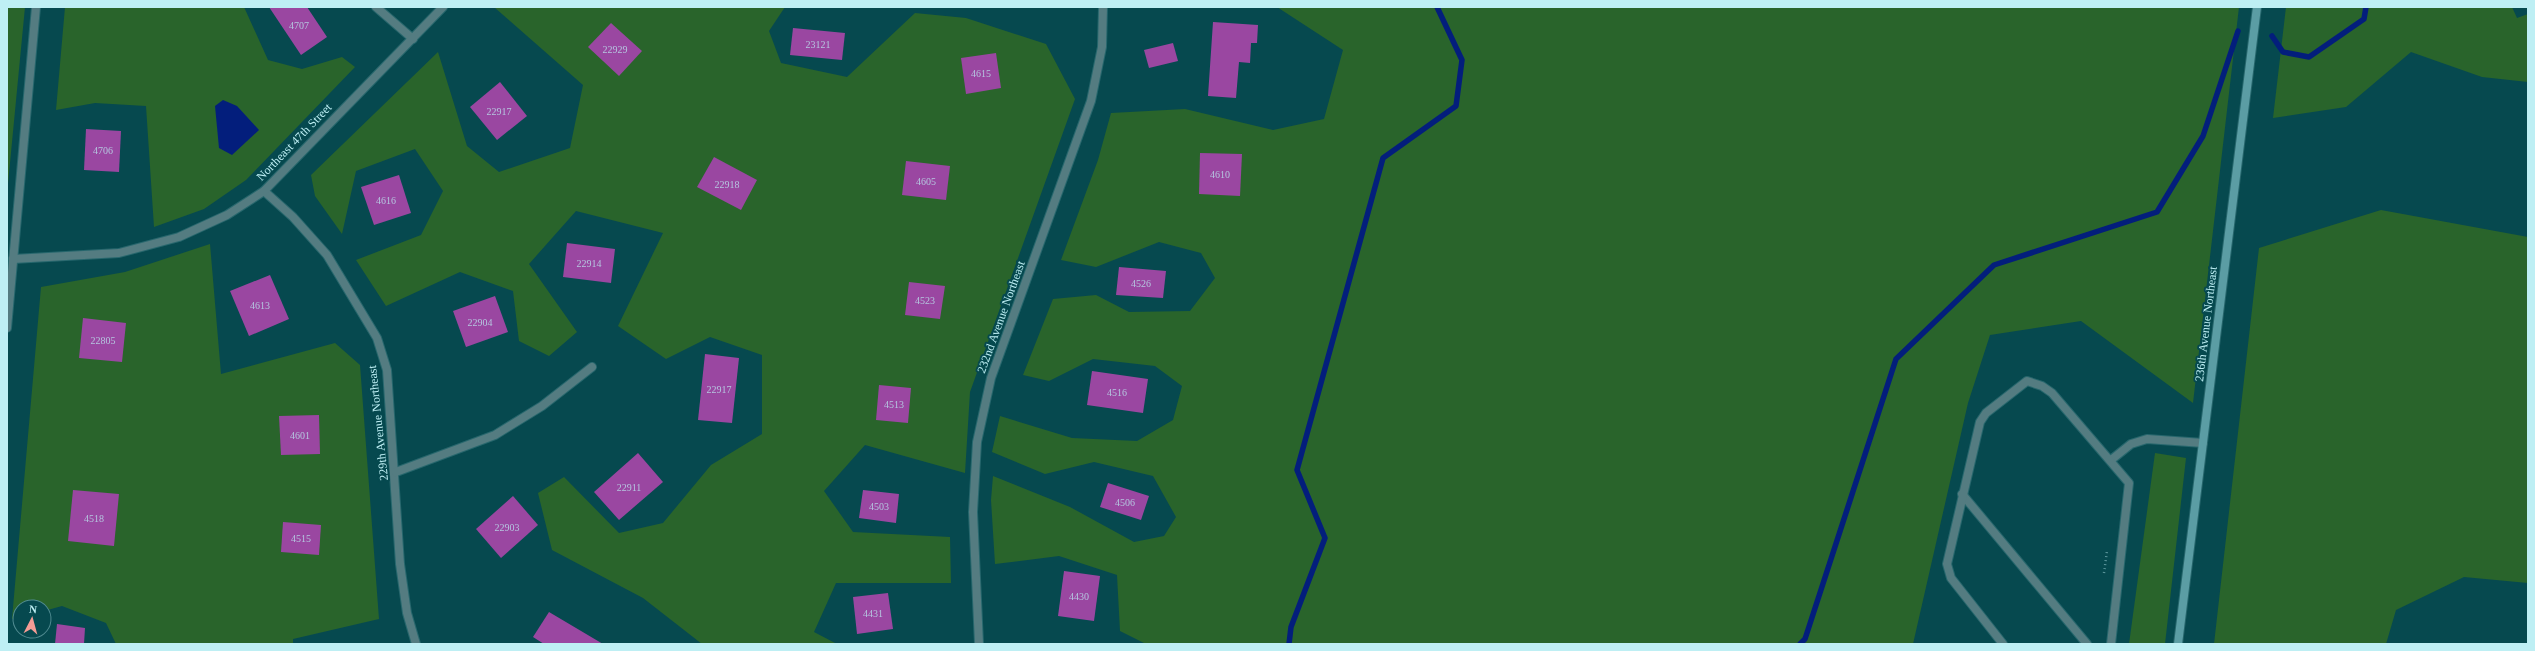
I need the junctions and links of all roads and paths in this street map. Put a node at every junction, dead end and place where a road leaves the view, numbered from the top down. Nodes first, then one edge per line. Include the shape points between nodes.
1 (36, 7) edge
2 (376, 7) edge
3 (443, 7) edge
4 (1103, 7) edge
5 (2257, 7) edge
6 (413, 39) junction
7 (264, 191) junction
8 (13, 259) junction
9 (7, 328) edge
10 (592, 368) dead end
11 (2203, 443) junction
12 (2111, 460) junction
13 (396, 472) junction
14 (1962, 494) junction
15 (416, 644) edge
16 (979, 644) edge
17 (2003, 644) edge
18 (2087, 644) edge
19 (2111, 644) edge
20 (2178, 644) edge

1 - 8 street
2 - 6 street
3 - 6 street, Northeast 47th Street
4 - 16 street, 232nd Avenue Northeast via 1102,47 1091,101 991,378 977,442 974,512
5 - 11 street, 236th Avenue Northeast
6 - 7 street, Northeast 47th Street
7 - 8 street, Northeast 47th Street via 227,215 179,236 119,253
7 - 13 street, 229th Avenue Northeast via 293,217 326,255 377,338 387,370
8 - 9 street
10 - 13 street via 542,406 495,435
11 - 12 street via 2147,439 2131,444
11 - 20 street, 236th Avenue Northeast
12 - 14 street via 2052,393 2042,386 2027,382 1986,413 1980,422
12 - 19 street via 2129,483
13 - 15 street, 229th Avenue Northeast via 400,564 407,613
14 - 17 street via 1947,564 1951,578
14 - 18 street

